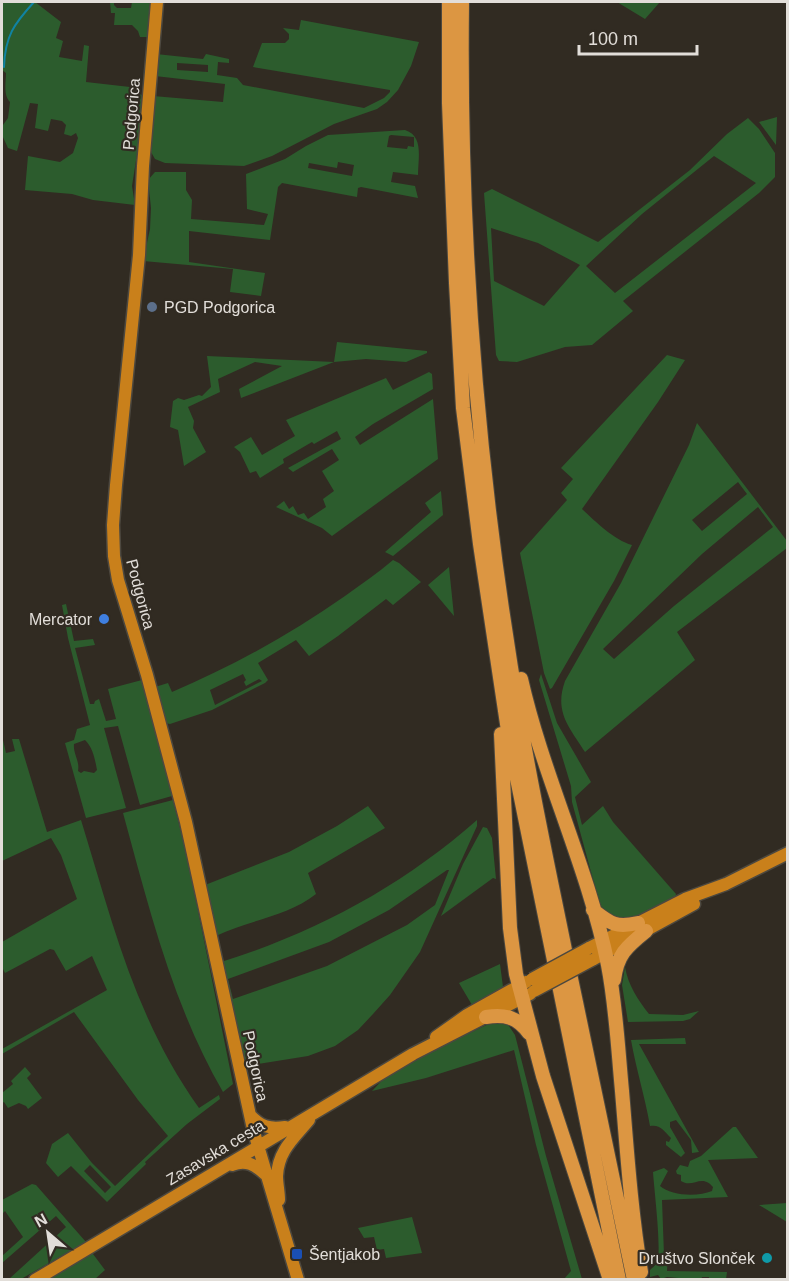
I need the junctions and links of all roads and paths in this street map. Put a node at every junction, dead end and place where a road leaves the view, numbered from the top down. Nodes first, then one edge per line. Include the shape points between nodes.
1 (158, 2) edge
2 (449, 2) edge
3 (462, 2) edge
4 (508, 646) junction
5 (497, 670) junction
6 (788, 853) edge
7 (594, 910) junction
8 (642, 927) junction
9 (597, 951) junction
10 (520, 992) junction
11 (613, 998) junction
12 (486, 1017) junction
13 (531, 1036) junction
14 (413, 1054) junction
15 (315, 1113) junction
16 (250, 1115) junction
17 (294, 1125) junction
18 (257, 1146) junction
19 (214, 1172) junction
20 (265, 1174) junction
21 (277, 1210) junction
22 (35, 1280) edge
23 (298, 1280) edge
24 (610, 1280) edge
25 (619, 1280) edge
26 (634, 1280) edge
27 (642, 1280) edge

1 - 16 main road, Podgorica via 116,485 114,555 186,822
2 - 5 highway via 449,115 464,408
3 - 4 highway via 461,103 469,285 484,462
4 - 7 highway via 519,668 538,746
4 - 26 highway via 538,817
5 - 10 highway via 494,686 500,725 510,928
5 - 25 highway
6 - 8 main road, Zasavska cesta via 726,884 685,899
7 - 8 highway via 615,925
7 - 9 highway
8 - 9 main road, Zasavska cesta
8 - 11 highway via 618,959
9 - 10 main road, Zasavska cesta, bridge
9 - 11 highway
10 - 12 main road, Zasavska cesta
10 - 13 highway
10 - 14 main road, Zasavska cesta via 467,1015
11 - 27 highway
12 - 13 highway via 512,1017
12 - 14 main road, Zasavska cesta
13 - 24 highway
14 - 15 main road, Zasavska cesta
15 - 17 main road, Zasavska cesta
15 - 21 main road via 282,1154
16 - 17 main road via 267,1128
16 - 18 main road, Podgorica
17 - 18 main road, Zasavska cesta
18 - 19 main road, Zasavska cesta
18 - 20 main road, Podgorica
19 - 20 main road via 245,1162
19 - 22 main road, Zasavska cesta
20 - 21 main road, Podgorica
21 - 23 main road, Podgorica

